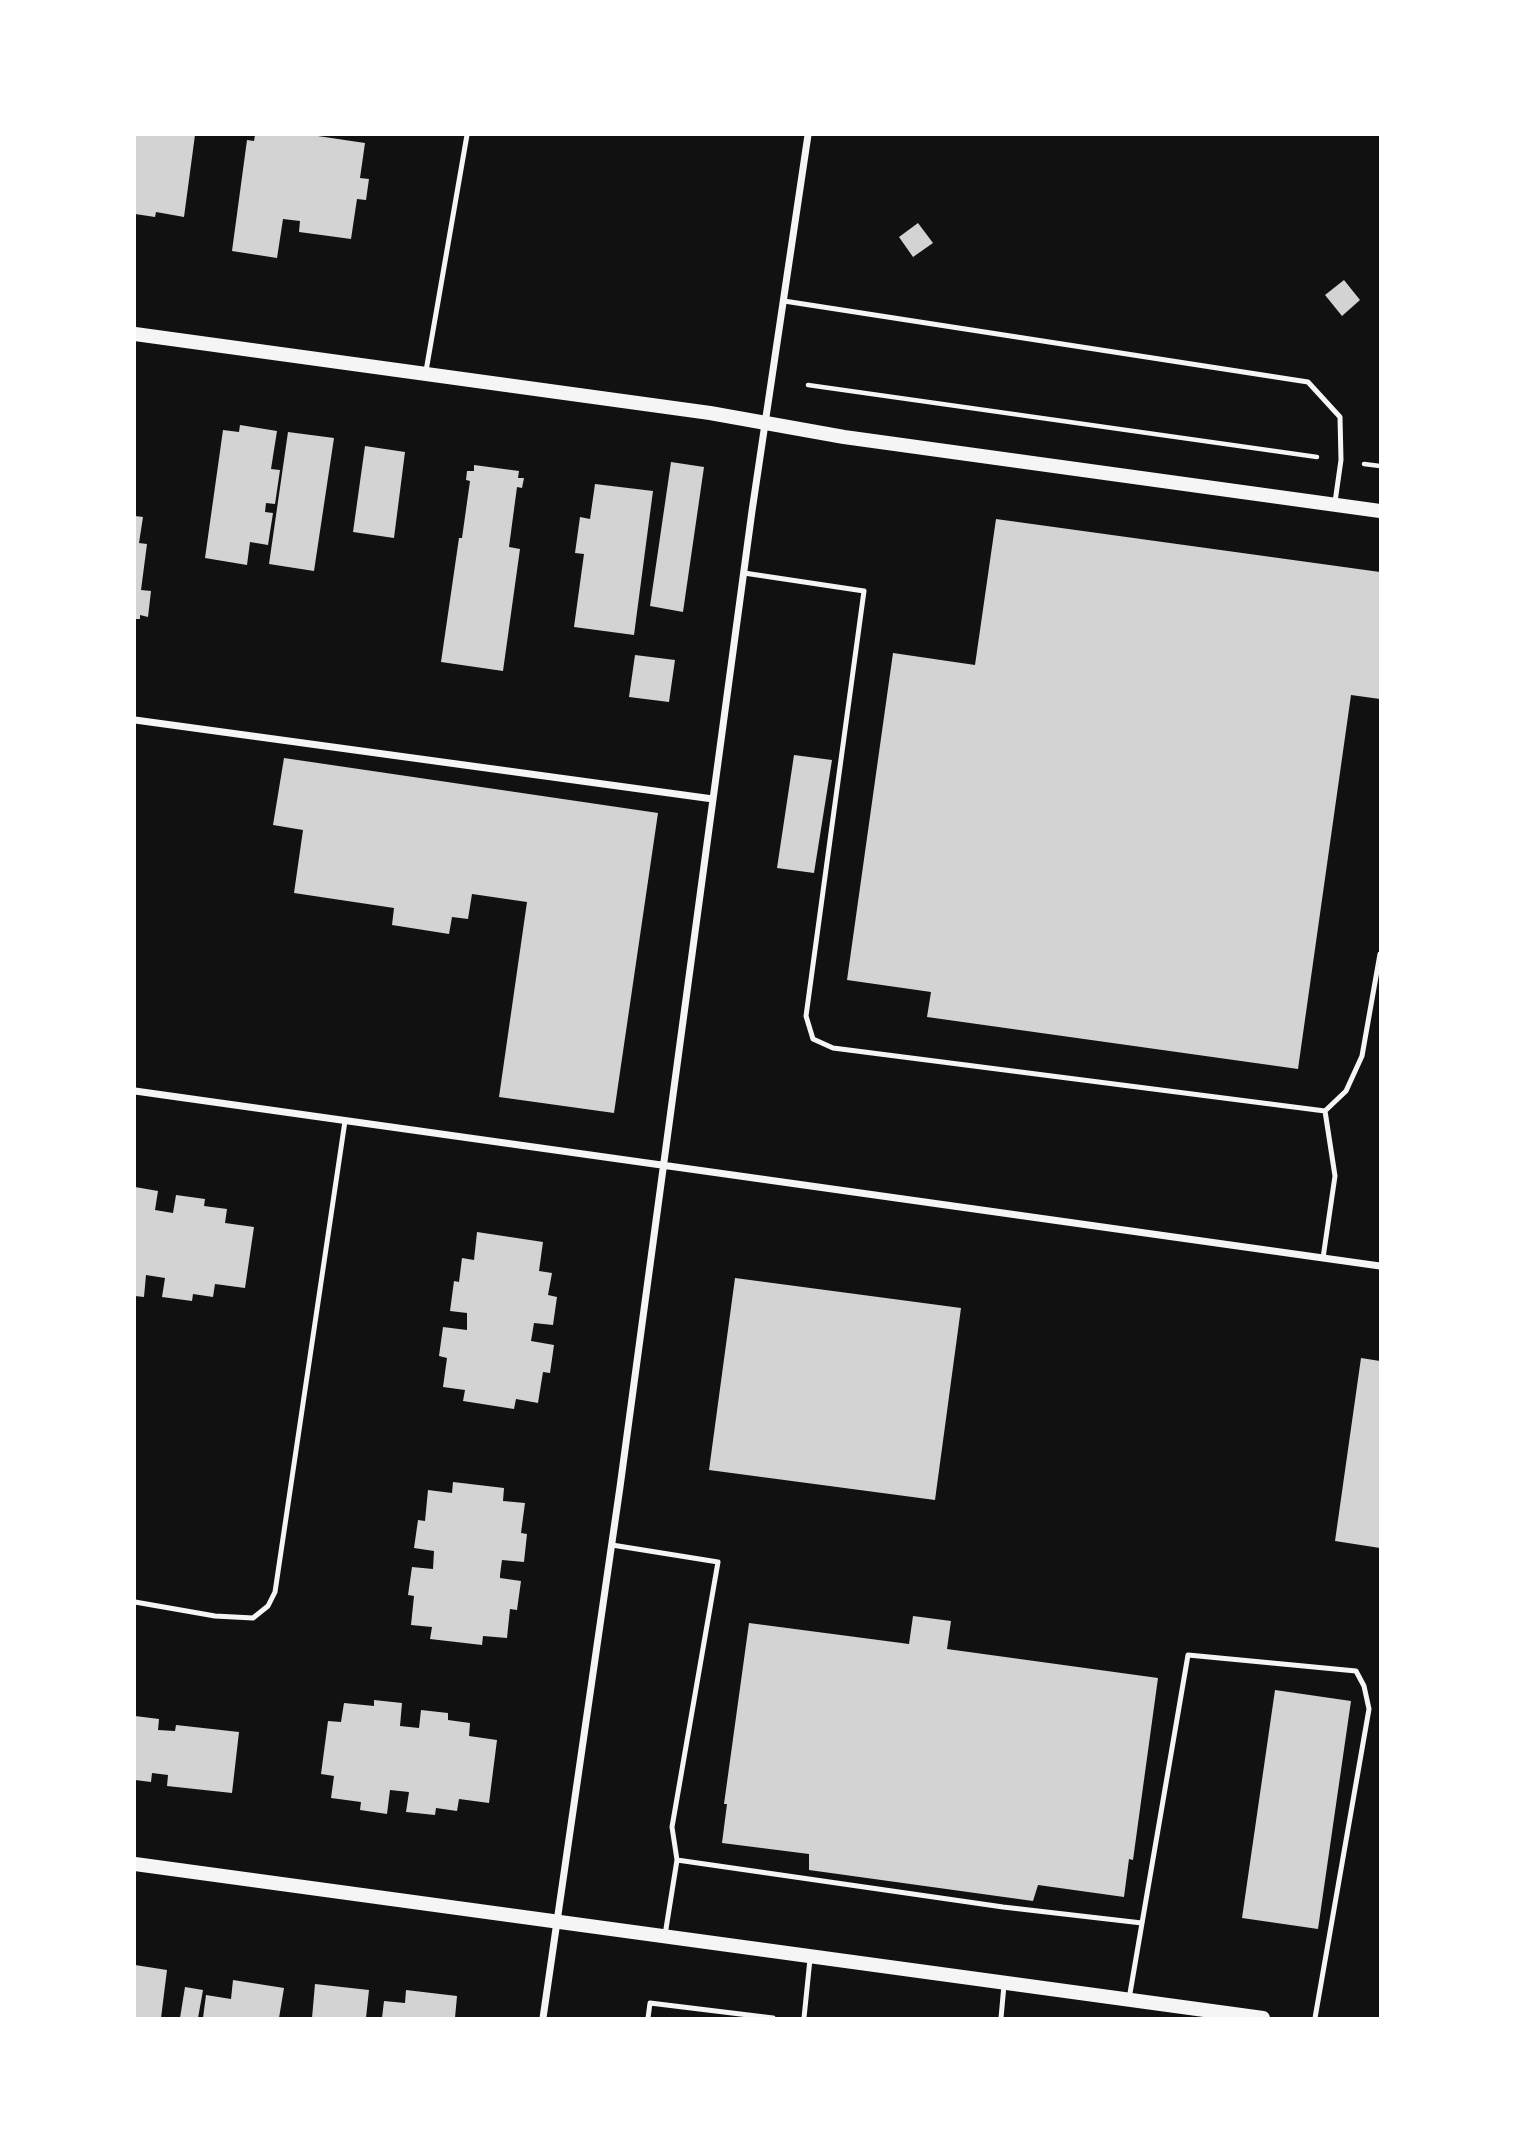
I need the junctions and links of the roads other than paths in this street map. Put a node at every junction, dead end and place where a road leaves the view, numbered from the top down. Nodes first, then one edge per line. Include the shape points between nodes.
1 (467, 135) edge
2 (808, 135) edge
3 (784, 301) junction
4 (135, 334) edge
5 (425, 374) junction
6 (766, 423) junction
7 (1335, 505) junction
8 (1380, 511) edge
9 (744, 573) junction
10 (135, 720) edge
11 (713, 799) junction
12 (1380, 954) edge
13 (135, 1091) edge
14 (1325, 1111) junction
15 (345, 1121) junction
16 (662, 1166) junction
17 (1323, 1258) junction
18 (1380, 1266) edge
19 (612, 1545) junction
20 (135, 1602) edge
21 (677, 1860) junction
22 (135, 1864) edge
23 (558, 1920) junction
24 (1142, 1923) junction
25 (665, 1935) junction
26 (810, 1955) junction
27 (1005, 1982) junction
28 (1129, 1999) junction
29 (543, 2018) edge
30 (648, 2018) edge
31 (773, 2018) edge
32 (804, 2018) edge
33 (1001, 2018) edge
34 (1263, 2018) edge
35 (1315, 2018) edge

1 - 5 lane
2 - 3 street
3 - 6 street
3 - 7 lane via 1308,382 1340,417
4 - 5 main road
5 - 6 main road
6 - 7 main road
6 - 9 street
7 - 8 main road
9 - 11 street
9 - 14 lane via 864,591 806,1016 813,1039 833,1048
10 - 11 street
11 - 16 street
12 - 14 lane via 1362,1056 1346,1090
13 - 15 street
14 - 17 lane via 1335,1176
15 - 16 street
15 - 20 lane via 275,1592 268,1606 253,1618
16 - 17 street
16 - 19 street
17 - 18 street
19 - 21 lane via 718,1562 672,1827
19 - 23 street
21 - 24 lane
21 - 25 lane
22 - 23 main road
23 - 25 main road
23 - 29 street
24 - 28 lane
24 - 35 lane via 1188,1655 1356,1671 1369,1709
25 - 26 main road
26 - 27 main road
26 - 32 lane
27 - 28 main road
27 - 33 lane
28 - 34 main road
30 - 31 lane via 650,2003

